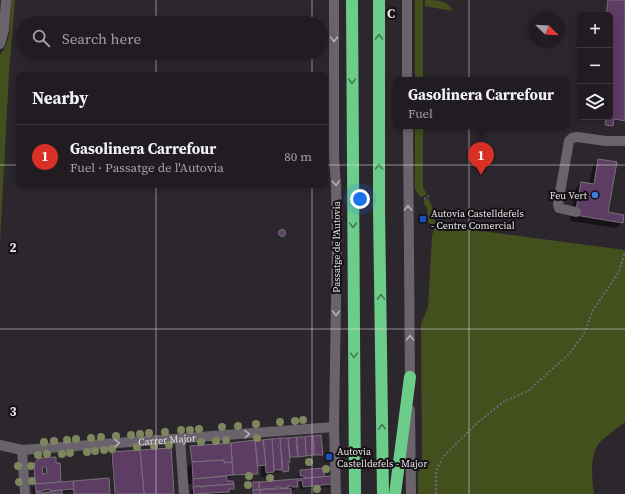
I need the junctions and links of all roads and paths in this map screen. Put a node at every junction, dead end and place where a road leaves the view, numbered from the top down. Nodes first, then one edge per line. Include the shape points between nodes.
1 (6, 0) edge
2 (334, 0) edge
3 (352, 0) edge
4 (379, 0) edge
5 (407, 0) edge
6 (0, 44) edge
7 (408, 77) edge
8 (408, 129) edge
9 (625, 141) edge
10 (429, 196) dead end
11 (424, 199) dead end
12 (576, 212) dead end
13 (625, 252) edge
14 (410, 377) junction
15 (334, 428) junction
16 (180, 439) junction
17 (0, 445) edge
18 (22, 450) junction
19 (25, 494) edge
20 (184, 494) edge
21 (336, 494) edge
22 (355, 494) edge
23 (383, 494) edge
24 (395, 494) edge
25 (411, 494) edge
26 (436, 494) edge

1 - 6 street via 4,30
2 -> 15 street, Passatge de l'Autovia via 334,156 337,230
3 -> 22 highway
23 -> 4 highway
5 - 7 street
14 -> 8 street
9 - 12 street via 577,136 569,141 558,204 559,208
10 - 11 path
13 - 26 path via 619,272 593,310 584,334 569,354 528,391 503,402 476,424 443,457 436,471
14 - 24 highway
14 - 25 street
16 -> 15 street, Carrer Major
15 - 21 street, Passatge de l'Autovia
18 -> 16 street, Carrer Major
16 - 20 street
17 - 18 street, Carrer Major
18 - 19 street

